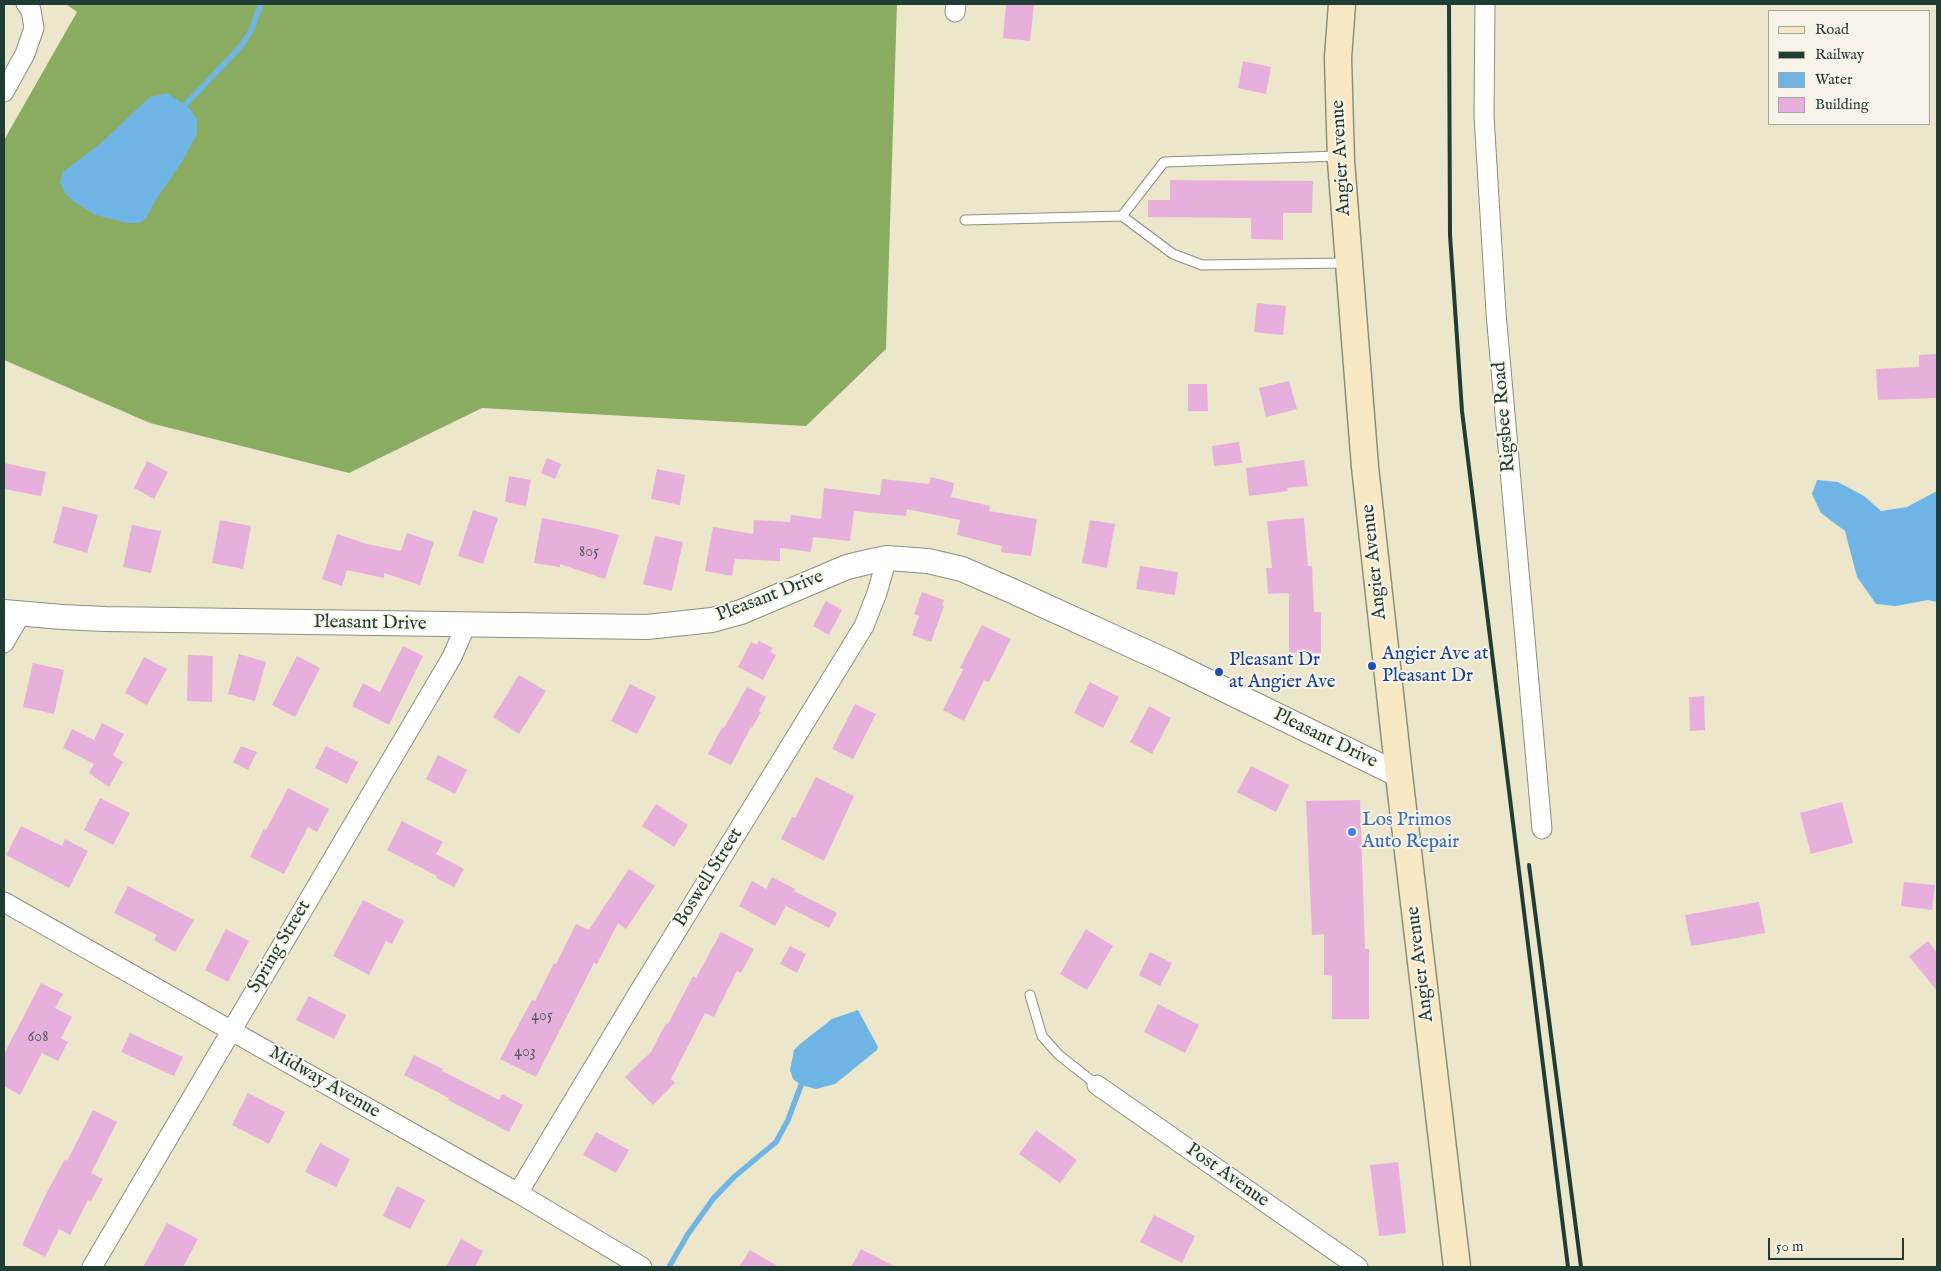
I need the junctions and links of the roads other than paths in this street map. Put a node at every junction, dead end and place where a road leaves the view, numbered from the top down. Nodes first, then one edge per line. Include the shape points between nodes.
1 (26, 4) edge
2 (1342, 4) edge
3 (1485, 4) edge
4 (4, 92) edge
5 (1341, 156) junction
6 (1122, 216) junction
7 (966, 220) dead end
8 (1349, 262) junction
9 (887, 558) junction
10 (12, 613) edge
11 (466, 626) junction
12 (4, 643) edge
13 (1399, 775) junction
14 (1542, 829) dead end
15 (4, 902) edge
16 (1030, 995) dead end
17 (231, 1030) junction
18 (1097, 1085) joint
19 (518, 1193) junction
20 (92, 1267) edge
21 (642, 1267) edge
22 (1358, 1267) edge
23 (1457, 1267) edge

1 - 4 street via 31,10 34,28 25,54
2 - 5 main road, Angier Avenue via 1338,58
3 - 14 street, Rigsbee Road via 1484,116 1496,313
5 - 6 lane via 1164,162
5 - 8 main road, Angier Avenue
6 - 7 lane
6 - 8 lane via 1173,254 1202,265
8 - 13 main road, Angier Avenue via 1365,467
9 - 11 street, Pleasant Drive via 848,567 742,612 712,620 647,627
9 - 13 street, Pleasant Drive via 928,562 979,576 1168,662
9 - 19 street, Boswell Street via 878,593 864,626
10 - 11 street, Pleasant Drive via 105,619
10 - 12 street
11 - 17 street, Spring Street via 452,657
13 - 23 main road, Angier Avenue
15 - 17 street, Midway Avenue
16 - 18 lane via 1042,1036
17 - 19 street, Midway Avenue
17 - 20 street, Spring Street
18 - 22 street, Post Avenue
19 - 21 street, Midway Avenue

